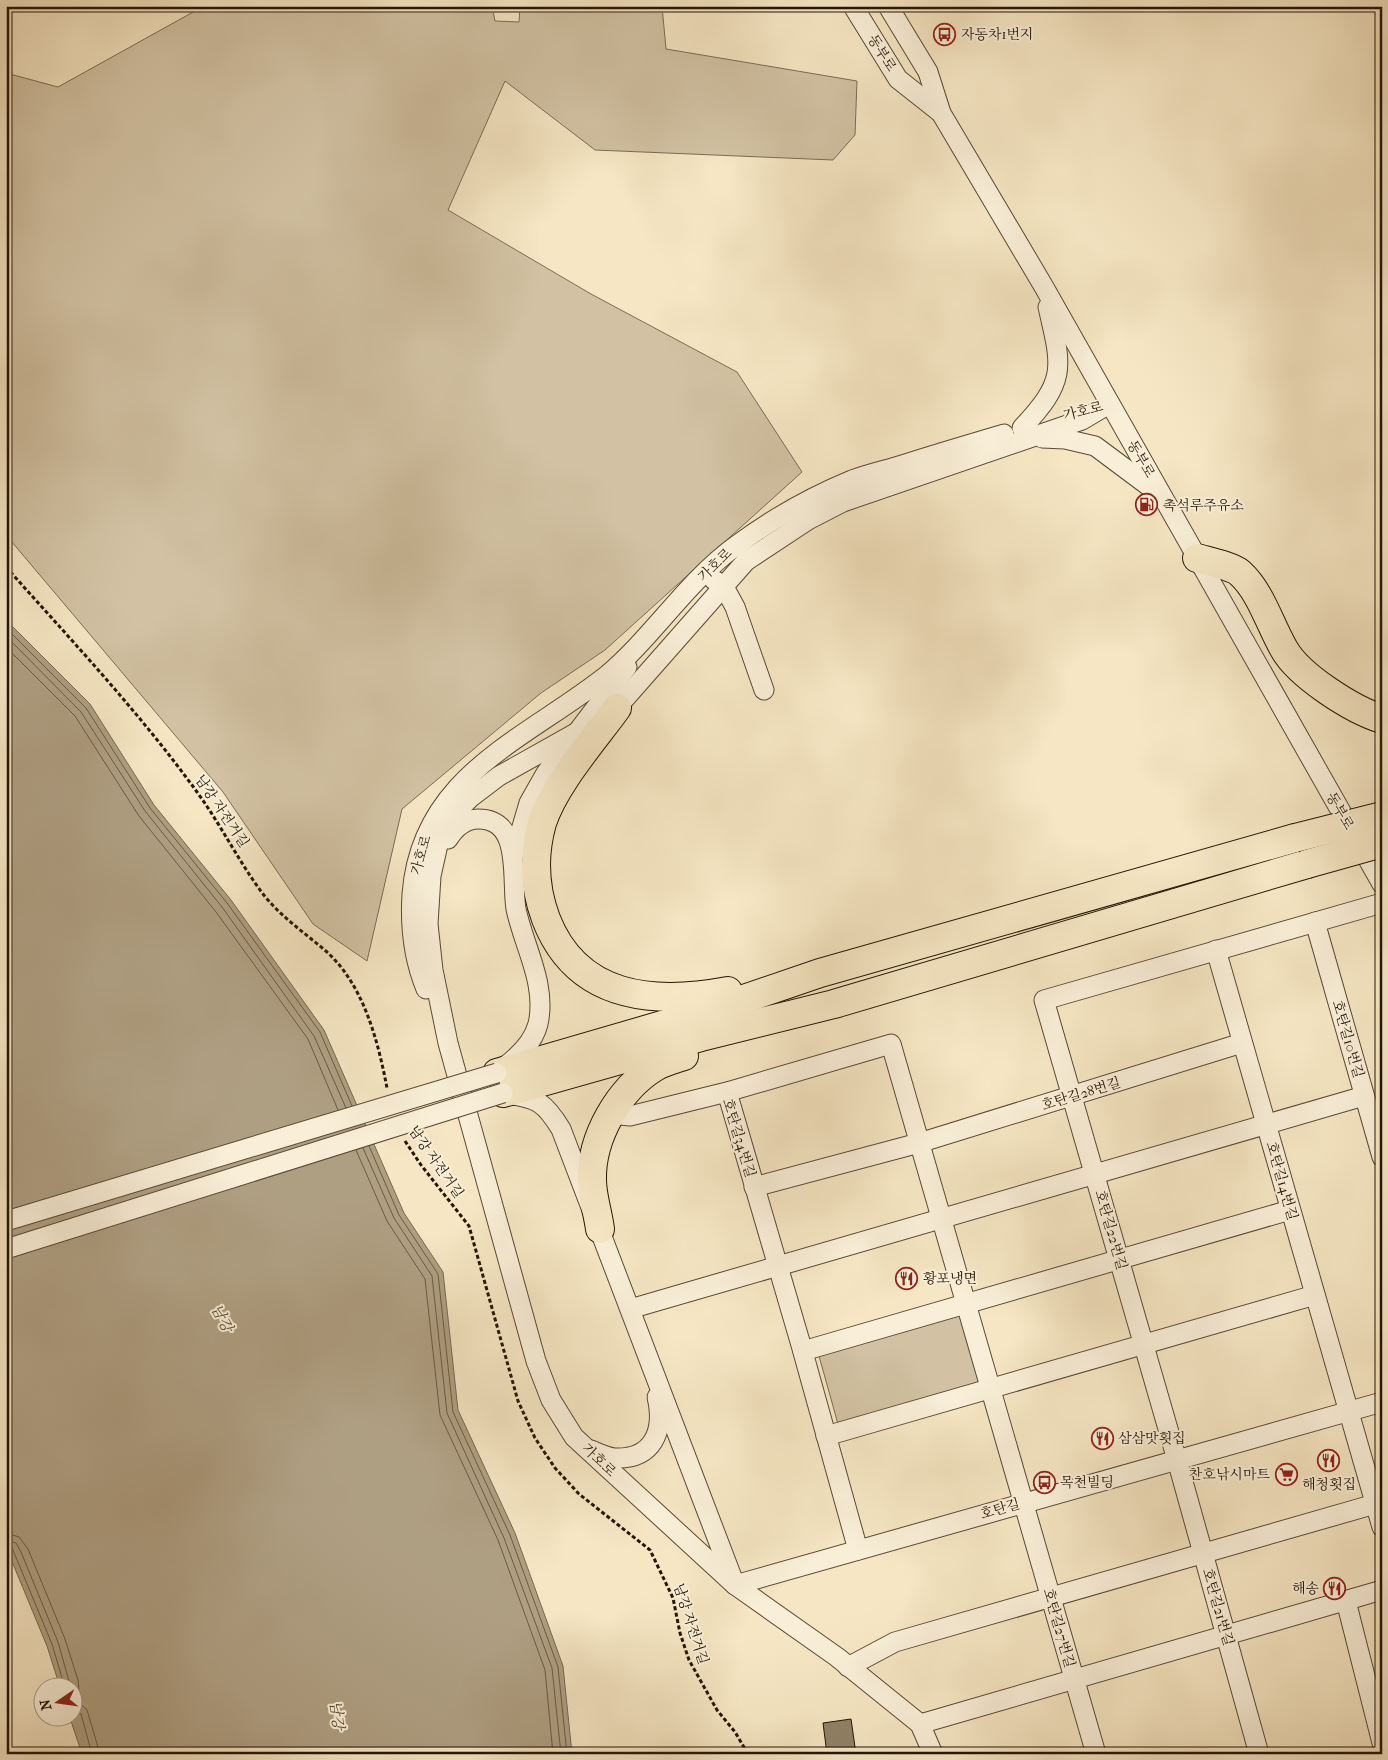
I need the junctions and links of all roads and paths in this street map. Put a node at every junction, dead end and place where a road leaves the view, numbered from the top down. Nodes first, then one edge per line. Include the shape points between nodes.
1 (853, 6) edge
2 (888, 6) edge
3 (941, 113) junction
4 (1044, 287) junction
5 (1109, 404) junction
6 (1027, 433) junction
7 (1162, 496) junction
8 (1197, 558) junction
9 (6, 567) edge
10 (704, 575) junction
11 (723, 586) junction
12 (667, 614) junction
13 (764, 690) dead end
14 (617, 708) junction
15 (1382, 719) edge
16 (578, 733) junction
17 (1382, 816) edge
18 (1382, 843) edge
19 (513, 858) junction
20 (431, 876) junction
21 (1382, 884) edge
22 (1382, 904) edge
23 (1314, 922) junction
24 (1216, 950) junction
25 (820, 973) junction
26 (834, 1004) junction
27 (1242, 1042) junction
28 (448, 1044) junction
29 (500, 1083) junction
30 (727, 1092) junction
31 (388, 1094) dead end
32 (1364, 1096) junction
33 (1071, 1097) junction
34 (611, 1114) junction
35 (1266, 1125) junction
36 (402, 1136) dead end
37 (918, 1143) junction
38 (1382, 1157) edge
39 (1095, 1174) junction
40 (754, 1186) junction
41 (1290, 1210) junction
42 (941, 1219) junction
43 (6, 1221) edge
44 (600, 1229) junction
45 (6, 1249) edge
46 (1120, 1260) junction
47 (776, 1266) junction
48 (1315, 1295) junction
49 (968, 1305) junction
50 (630, 1309) junction
51 (644, 1345) junction
52 (1144, 1345) junction
53 (803, 1351) junction
54 (991, 1390) junction
55 (1382, 1402) edge
56 (1348, 1412) junction
57 (826, 1436) junction
58 (586, 1448) junction
59 (1177, 1460) junction
60 (1022, 1503) junction
61 (1375, 1504) junction
62 (1382, 1527) edge
63 (858, 1550) junction
64 (1203, 1553) junction
65 (735, 1585) junction
66 (1382, 1590) edge
67 (1050, 1596) junction
68 (1346, 1600) junction
69 (1226, 1636) junction
70 (848, 1667) junction
71 (1074, 1679) junction
72 (920, 1724) junction
73 (1382, 1743) edge
74 (748, 1754) edge
75 (933, 1754) edge
76 (1096, 1754) edge
77 (1259, 1754) edge

1 - 3 street, 동부로 via 898,79
2 - 3 street, 동부로 via 928,72
3 - 4 street, 동부로
4 - 5 street, 동부로
4 - 6 street via 1060,358 1052,391
5 - 6 street, 가호로 via 1082,420
5 - 7 street, 동부로
6 - 7 street via 1095,446
6 - 10 street, 가호로 via 854,479 811,498 736,545
6 - 11 street, 가호로 via 843,502 808,520 746,561
7 - 8 street, 동부로
8 - 15 highway via 1239,572 1252,588 1284,649 1297,666 1362,711
8 - 21 street, 동부로
9 - 31 path, 남강 자전거길 via 140,716 198,793 263,894 290,923 328,953 347,977 361,1000 379,1051
10 - 11 street
10 - 12 street, 가호로
11 - 13 street via 734,607
11 - 14 street, 가호로
12 - 16 street
12 - 28 street, 가호로 via 606,675 495,753 469,776 441,807 424,838 414,872 411,921 422,980
14 - 16 street, 가호로
14 - 25 highway via 557,791 543,821 534,858 538,900 553,938 574,966 598,983 634,993 668,997 704,995
16 - 19 street via 546,773 529,803
16 - 20 street, 가호로 via 499,776 470,798 450,818 439,840
17 - 25 highway, bridge
18 - 26 highway, bridge
19 - 20 street via 508,837 496,823 479,819 466,821 452,831
19 - 29 street via 516,909 540,996 538,1023 531,1040
20 - 28 street, 가호로 via 428,924 433,970
22 - 23 street
23 - 24 street
23 - 32 street, 호탄길10번길
24 - 27 street, 호탄길14번길
24 - 33 street, 호탄길22번길 via 1044,1000
25 - 29 highway
26 - 29 highway
26 - 34 highway via 655,1067 628,1091
27 - 33 street, 호탄길28번길
27 - 35 street, 호탄길14번길
28 - 58 street, 가호로 via 536,1361 551,1400 574,1437
29 - 43 street, bridge
29 - 44 street via 549,1109 561,1129
29 - 45 street, bridge
30 - 34 street, 호탄길34번길 via 630,1116
30 - 37 street via 891,1044
30 - 40 street, 호탄길34번길
32 - 35 street
32 - 38 street, 호탄길10번길
33 - 37 street, 호탄길28번길
33 - 39 street, 호탄길22번길
34 - 44 highway via 594,1153 592,1181
35 - 39 street
35 - 41 street, 호탄길14번길
36 - 74 path, 남강 자전거길 via 469,1226 518,1401 535,1438 555,1468 579,1494 650,1550 673,1598 689,1660 717,1710
37 - 40 street, 호탄길28번길
37 - 42 street
39 - 42 street
39 - 46 street, 호탄길22번길
40 - 47 street, 호탄길34번길
41 - 46 street
41 - 48 street, 호탄길14번길
42 - 47 street
42 - 49 street
44 - 50 street
46 - 49 street
46 - 52 street, 호탄길22번길
47 - 50 street
47 - 53 street, 호탄길34번길
48 - 52 street
48 - 56 street, 호탄길14번길
49 - 53 street
49 - 54 street
50 - 51 street
51 - 58 street via 661,1414 658,1431 650,1447 632,1457 612,1458
51 - 65 street
52 - 54 street
52 - 59 street, 호탄길22번길
53 - 57 street, 호탄길34번길
54 - 57 street
54 - 60 street
55 - 56 street, 호탄길
56 - 59 street, 호탄길
56 - 61 street, 호탄길14번길
57 - 63 street, 호탄길34번길
58 - 65 street, 가호로
59 - 60 street, 호탄길
59 - 64 street, 호탄길21번길
60 - 63 street, 호탄길
60 - 67 street, 호탄길27번길
61 - 62 street, 호탄길14번길
61 - 64 street
63 - 65 street, 호탄길
64 - 67 street
64 - 69 street, 호탄길21번길
65 - 70 street, 가호로
66 - 68 street
67 - 70 street via 895,1642
67 - 71 street, 호탄길27번길
68 - 69 street
68 - 73 street
69 - 71 street
69 - 77 street, 호탄길21번길
70 - 72 street, 가호로
71 - 72 street
71 - 76 street, 호탄길27번길
72 - 75 street, 가호로

